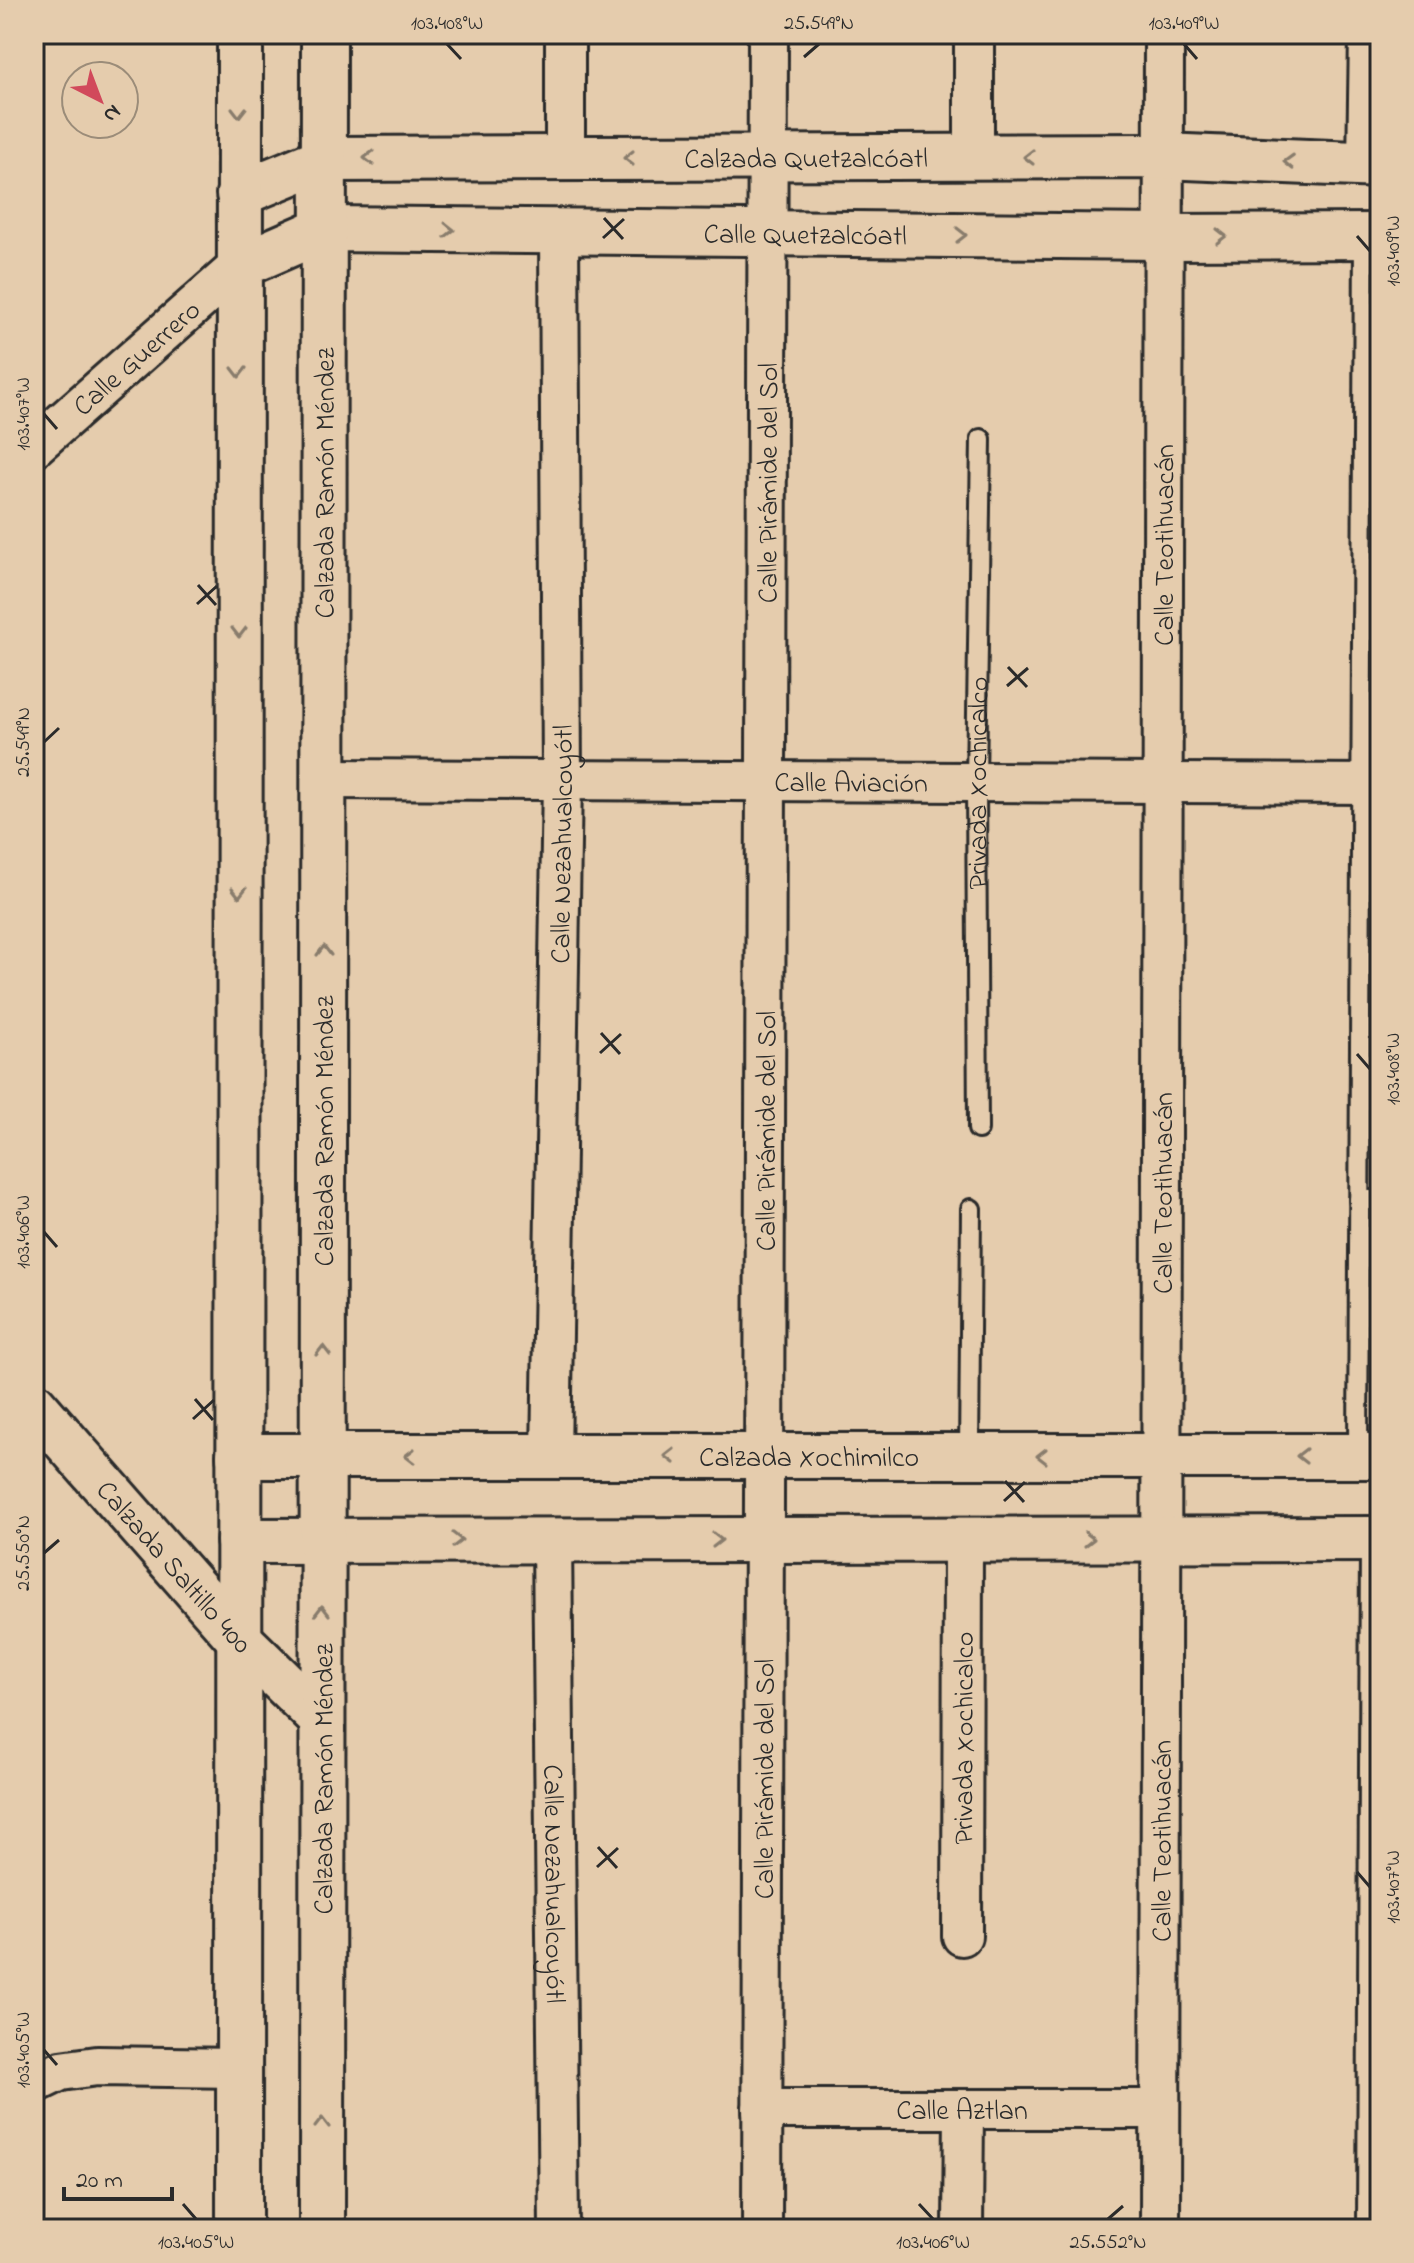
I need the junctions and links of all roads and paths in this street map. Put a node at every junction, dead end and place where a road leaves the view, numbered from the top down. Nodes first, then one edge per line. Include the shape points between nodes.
1 (240, 34) edge
2 (324, 34) edge
3 (565, 34) edge
4 (768, 34) edge
5 (974, 34) edge
6 (1164, 34) edge
7 (1369, 34) edge
8 (1163, 156) junction
9 (767, 157) junction
10 (974, 157) junction
11 (565, 158) junction
12 (324, 159) junction
13 (1374, 165) edge
14 (239, 194) junction
15 (324, 229) junction
16 (559, 231) junction
17 (767, 234) junction
18 (1372, 236) edge
19 (1163, 237) junction
20 (239, 266) junction
21 (981, 439) dead end
22 (34, 447) edge
23 (323, 779) junction
24 (562, 780) junction
25 (766, 781) junction
26 (976, 782) junction
27 (1162, 783) junction
28 (1371, 784) edge
29 (978, 1129) dead end
30 (1359, 1200) junction
31 (1380, 1200) edge
32 (971, 1209) dead end
33 (34, 1405) edge
34 (239, 1456) junction
35 (322, 1456) junction
36 (551, 1456) junction
37 (764, 1456) junction
38 (969, 1456) junction
39 (1161, 1456) junction
40 (1369, 1456) edge
41 (963, 1539) junction
42 (1161, 1539) junction
43 (1375, 1539) edge
44 (323, 1540) junction
45 (552, 1540) junction
46 (764, 1540) junction
47 (239, 1541) junction
48 (239, 1639) junction
49 (322, 1720) junction
50 (962, 1936) dead end
51 (239, 2068) junction
52 (34, 2084) edge
53 (762, 2109) junction
54 (964, 2109) junction
55 (1160, 2109) junction
56 (239, 2229) edge
57 (322, 2229) edge
58 (559, 2229) edge
59 (762, 2229) edge
60 (963, 2229) edge
61 (1160, 2229) edge
62 (1367, 2229) edge

1 -> 14 street
2 - 12 street, Calzada Ramón Méndez
3 - 11 street
4 - 9 street, Calle Pirámide del Sol
5 - 10 street
6 - 8 street, Calle Teotihuacán
7 - 13 street
8 -> 10 street, Calzada Quetzalcóatl
13 -> 8 street, Calzada Quetzalcóatl
8 - 19 street, Calle Teotihuacán
9 - 10 street, Calzada Quetzalcóatl
9 -> 11 street, Calzada Quetzalcóatl
9 - 17 street, Calle Pirámide del Sol
11 -> 12 street, Calzada Quetzalcóatl
12 - 14 street, Calzada Quetzalcóatl
12 - 15 street, Calzada Ramón Méndez
14 - 20 street
15 -> 16 street, Calle Quetzalcóatl
15 - 20 street, Calle Quetzalcóatl
15 - 23 street, Calzada Ramón Méndez
16 - 17 street, Calle Quetzalcóatl
16 - 24 street, Calle Nezahualcoyótl
17 -> 19 street, Calle Quetzalcóatl
17 - 25 street, Calle Pirámide del Sol
19 -> 18 street, Calle Quetzalcóatl
18 - 28 lane
19 - 27 street, Calle Teotihuacán
20 - 22 street, Calle Guerrero
20 -> 34 street
21 - 26 lane, Privada Xochicalco
23 - 24 street, Calle Aviación
35 -> 23 street, Calzada Ramón Méndez
24 - 25 street, Calle Aviación
24 - 36 street, Calle Nezahualcoyótl
25 - 26 street, Calle Aviación
25 - 37 street, Calle Pirámide del Sol
26 - 27 street, Calle Aviación
26 - 29 lane, Privada Xochicalco
27 - 28 street, Calle Aviación
27 - 39 street, Calle Teotihuacán
28 - 30 lane
30 - 31 lane
30 - 40 lane
32 - 38 lane
33 - 48 street, Calzada Saltillo 400
34 - 35 street, Calzada Xochimilco
34 - 47 street
36 -> 35 street, Calzada Xochimilco
35 - 44 street, Calzada Ramón Méndez
37 -> 36 street, Calzada Xochimilco
37 - 38 street, Calzada Xochimilco
37 - 46 street, Calle Pirámide del Sol
39 -> 38 street, Calzada Xochimilco
40 -> 39 street, Calzada Xochimilco
39 - 42 street, Calle Teotihuacán
41 -> 42 street
41 - 46 street
41 - 50 street, Privada Xochicalco
42 - 43 street
42 - 55 street, Calle Teotihuacán
43 - 62 lane
44 -> 45 street
44 - 47 street
49 -> 44 street, Calzada Ramón Méndez
45 -> 46 street
45 - 58 street, Calle Nezahualcoyótl
46 - 53 street, Calle Pirámide del Sol
47 - 48 street
48 - 49 street, Calzada Saltillo 400
48 - 51 street
57 -> 49 street, Calzada Ramón Méndez
51 - 52 street via 97,2066 61,2071
51 - 56 street
53 - 54 street, Calle Aztlan
53 - 59 street, Calle Pirámide del Sol
54 - 55 street, Calle Aztlan
54 - 60 street
55 - 61 street, Calle Teotihuacán

